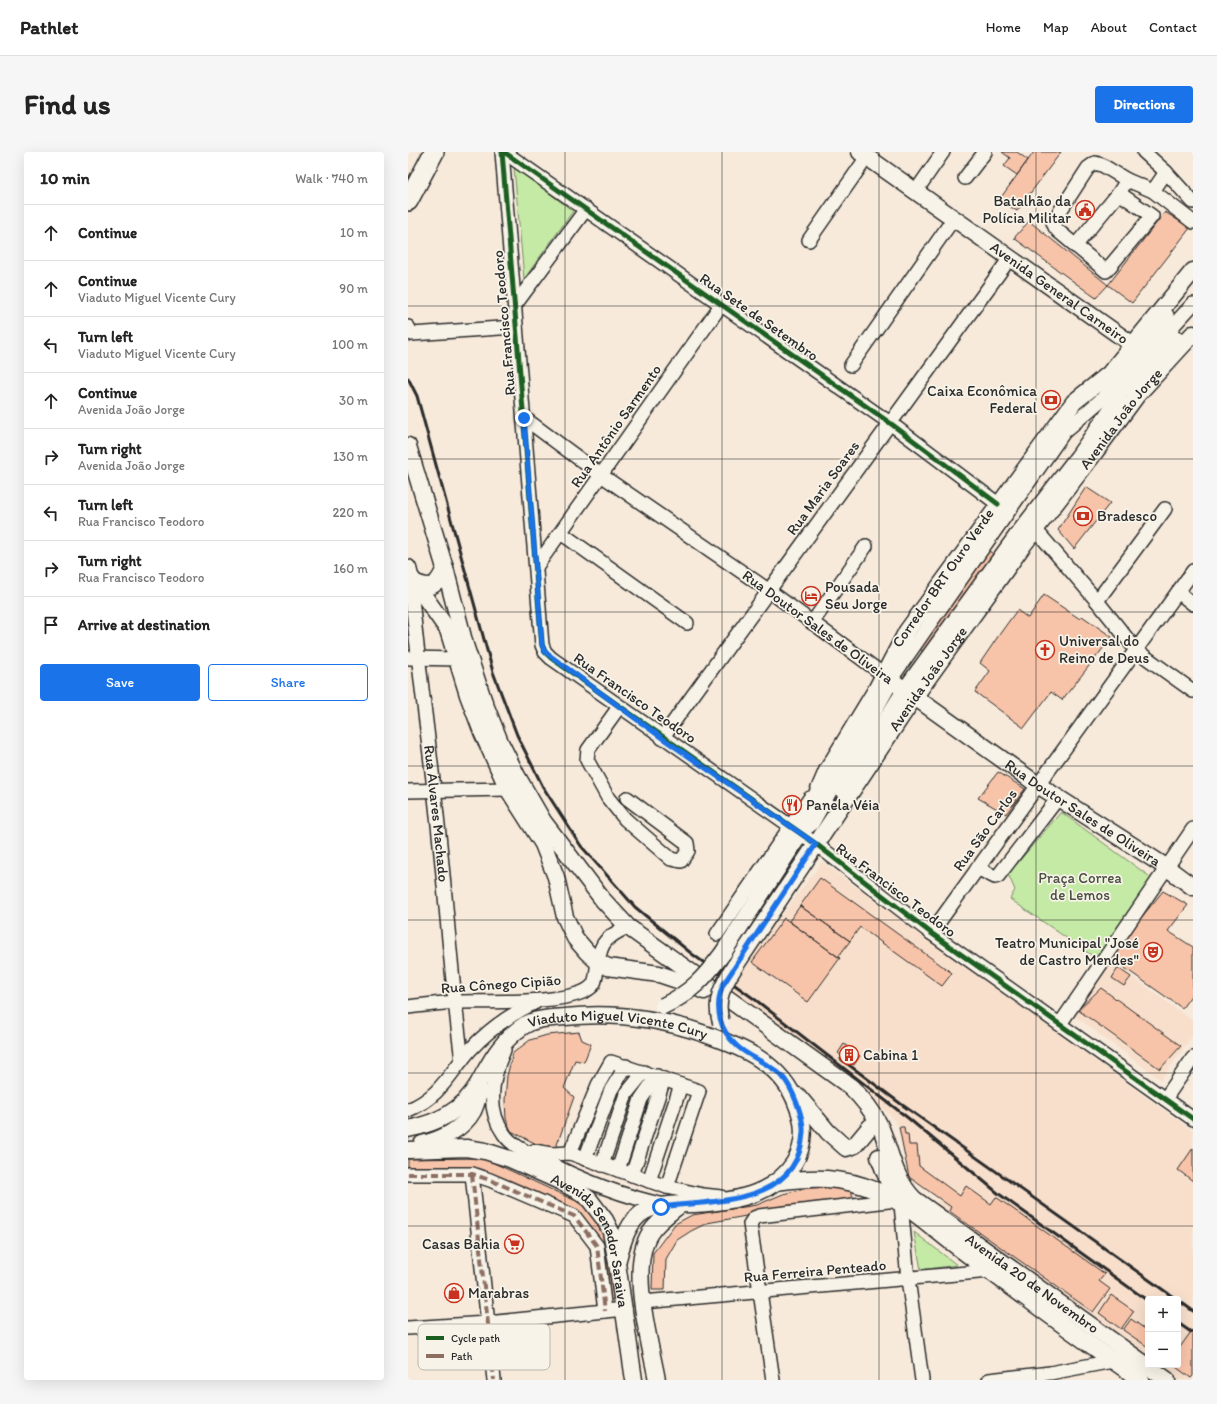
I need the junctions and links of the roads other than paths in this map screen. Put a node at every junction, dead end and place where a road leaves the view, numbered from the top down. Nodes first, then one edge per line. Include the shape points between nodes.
1 (434, 152) edge
2 (503, 152) edge
3 (944, 152) edge
4 (985, 152) edge
5 (1144, 152) edge
6 (864, 154) edge
7 (1166, 172) junction
8 (965, 178) dead end
9 (1127, 180) junction
10 (916, 191) junction
11 (1153, 191) junction
12 (1119, 193) junction
13 (1192, 200) edge
14 (408, 201) edge
15 (586, 209) junction
16 (1183, 213) junction
17 (954, 218) junction
18 (1193, 222) edge
19 (809, 240) dead end
20 (1075, 246) junction
21 (1010, 258) junction
22 (1193, 271) edge
23 (1193, 280) edge
24 (721, 304) junction
25 (1193, 304) edge
26 (515, 305) junction
27 (1193, 326) edge
28 (408, 327) edge
29 (516, 327) junction
30 (1193, 334) edge
31 (1136, 347) junction
32 (851, 365) dead end
33 (1126, 387) junction
34 (1074, 402) junction
35 (524, 418) junction
36 (890, 423) junction
37 (1064, 432) junction
38 (408, 446) edge
39 (601, 475) junction
40 (998, 504) junction
41 (1165, 508) dead end
42 (1035, 529) junction
43 (561, 533) junction
44 (866, 546) dead end
45 (536, 567) junction
46 (445, 568) junction
47 (1193, 571) edge
48 (410, 575) edge
49 (768, 590) junction
50 (1178, 592) junction
51 (1097, 601) junction
52 (1193, 604) edge
53 (687, 623) dead end
54 (812, 623) junction
55 (1137, 651) junction
56 (412, 658) edge
57 (457, 659) junction
58 (885, 683) junction
59 (1193, 691) edge
60 (909, 693) junction
61 (619, 707) junction
62 (662, 738) junction
63 (1038, 785) junction
64 (434, 790) junction
65 (508, 790) junction
66 (408, 791) edge
67 (627, 798) dead end
68 (1058, 798) junction
69 (1193, 829) edge
70 (796, 830) junction
71 (816, 844) junction
72 (1166, 867) junction
73 (977, 868) junction
74 (1193, 887) edge
75 (628, 927) junction
76 (931, 933) junction
77 (717, 934) dead end
78 (598, 962) junction
79 (542, 999) junction
80 (454, 1002) junction
81 (408, 1007) edge
82 (621, 1015) junction
83 (1060, 1024) junction
84 (511, 1037) junction
85 (737, 1046) junction
86 (1193, 1058) edge
87 (462, 1060) junction
88 (490, 1064) junction
89 (626, 1066) junction
90 (644, 1072) junction
91 (783, 1077) junction
92 (660, 1078) junction
93 (681, 1085) junction
94 (1165, 1099) junction
95 (408, 1110) edge
96 (1193, 1119) edge
97 (870, 1127) junction
98 (408, 1128) edge
99 (518, 1147) junction
100 (408, 1149) edge
101 (570, 1153) junction
102 (585, 1158) junction
103 (602, 1165) junction
104 (618, 1170) junction
105 (408, 1174) edge
106 (472, 1174) junction
107 (632, 1175) junction
108 (649, 1181) junction
109 (776, 1182) junction
110 (667, 1187) junction
111 (737, 1198) junction
112 (898, 1201) junction
113 (674, 1205) junction
114 (617, 1262) junction
115 (990, 1271) junction
116 (908, 1279) junction
117 (760, 1292) junction
118 (643, 1302) junction
119 (625, 1309) junction
120 (605, 1311) junction
121 (487, 1323) junction
122 (471, 1324) edge
123 (418, 1327) edge
124 (408, 1328) edge
125 (1117, 1354) junction
126 (493, 1370) edge
127 (1051, 1377) edge
128 (494, 1380) edge
129 (634, 1380) edge
130 (657, 1380) edge
131 (773, 1380) edge
132 (922, 1380) edge
133 (989, 1380) edge
134 (1141, 1380) edge
135 (1167, 1380) edge

1 - 14 highway
2 - 15 street, Rua Sete de Setembro
2 - 26 street, Rua Francisco Teodoro
3 - 10 street
4 - 8 street
5 - 7 street
6 - 10 main road, Avenida General Carneiro
6 - 19 street
7 - 11 street
7 - 13 street
9 - 11 street
9 - 12 street
9 - 20 street via 1102,165 1094,163 1088,168 1053,222
10 - 17 main road, Avenida General Carneiro
11 - 16 street
12 - 20 street
12 - 20 street via 1152,216 1108,270
13 - 16 street
15 - 24 street, Rua Sete de Setembro
15 - 26 street
16 - 18 street
17 - 21 main road, Avenida General Carneiro
17 - 32 street
21 - 31 main road, Avenida General Carneiro
21 - 36 street, Rua Maria Soares
22 - 31 main road
23 - 31 street, Corredor BRT Ouro Verde
24 - 36 street, Rua Sete de Setembro
24 - 39 street, Rua Antônio Sarmento
25 - 33 street via 1151,350
26 - 29 street, Rua Francisco Teodoro
27 - 33 main road
28 - 29 street via 412,334
29 - 35 street, Rua Francisco Teodoro
30 - 42 main road, Avenida João Jorge via 1138,395
31 - 34 main road via 1109,374
31 - 37 street, Corredor BRT Ouro Verde via 1102,398
33 - 60 street
34 - 37 main road
34 - 40 main road
35 - 39 street, Rua Doutor Sales de Oliveira
35 - 45 street, Rua Francisco Teodoro
36 - 40 street, Rua Sete de Setembro
36 - 49 street, Rua Maria Soares
37 - 58 street, Corredor BRT Ouro Verde
38 - 46 main road, Avenida 20 de Novembro
39 - 43 street, Rua Antônio Sarmento
39 - 49 street, Rua Doutor Sales de Oliveira
40 - 58 main road via 907,631
41 - 51 street
42 - 51 street
42 - 60 main road, Avenida João Jorge
43 - 45 street, Rua Antônio Sarmento
43 - 53 street
44 - 54 street
45 - 61 street, Rua Francisco Teodoro via 542,645 545,652
46 - 48 main road via 435,584 426,586
46 - 75 main road, Avenida 20 de Novembro via 465,645 484,702 517,776 543,821 562,847 603,900
47 - 50 street, Rua São Carlos
48 - 56 street, Rua Álvares Machado
48 - 57 main road via 448,630
49 - 54 street, Rua Doutor Sales de Oliveira
49 - 62 street, Rua Maria Soares
50 - 52 street
50 - 55 street, Rua São Carlos
51 - 55 street
54 - 58 street, Rua Doutor Sales de Oliveira
55 - 59 street
55 - 63 street, Rua São Carlos
56 - 57 street
56 - 64 street, Rua Álvares Machado
57 - 65 main road via 482,732
58 - 60 main road, Rua Doutor Sales de Oliveira
58 - 70 main road via 827,771
58 - 70 street, Corredor BRT Ouro Verde via 812,824
60 - 63 main road, Rua Doutor Sales de Oliveira
60 - 71 main road, Avenida João Jorge
61 - 62 street, Rua Francisco Teodoro
61 - 67 street via 588,750 587,760 608,798 625,819 671,859 681,861 688,850 687,843
62 - 70 street, Rua Francisco Teodoro
63 - 68 main road, Rua Doutor Sales de Oliveira
63 - 73 street, Rua São Carlos
64 - 65 street
64 - 66 street
64 - 80 street, Rua Álvares Machado
65 - 78 main road via 543,844 556,877 568,926 581,945
68 - 72 main road, Rua Doutor Sales de Oliveira
68 - 73 street via 998,876 995,877
69 - 72 street
70 - 71 street, Rua Francisco Teodoro
70 - 77 street
70 - 82 main road, bridge via 723,953 695,986 680,998 645,1011
71 - 76 street, Rua Francisco Teodoro
71 - 85 main road, Avenida João Jorge, bridge via 723,985 718,1006 721,1022
72 - 74 main road, Rua Doutor Sales de Oliveira
72 - 83 street
73 - 76 street, Rua São Carlos
75 - 78 street, Rua Cônego Cipião via 604,941 600,947
75 - 125 main road, Avenida 20 de Novembro via 851,1087 879,1124 892,1164 901,1184 911,1196
76 - 83 street, Rua Francisco Teodoro
78 - 79 street, Rua Cônego Cipião via 594,984 587,990
78 - 97 main road via 608,967 646,971 674,978 704,991 830,1084 858,1109
79 - 80 street, Rua Cônego Cipião
79 - 87 street via 506,1018 485,1034
80 - 81 street, Rua Cônego Cipião
80 - 87 street, Rua Álvares Machado
82 - 84 main road, Viaduto Miguel Vicente Cury via 586,1014 549,1018 532,1022
82 - 85 main road, Viaduto Miguel Vicente Cury via 701,1033
83 - 94 street, Rua Francisco Teodoro
84 - 88 main road via 500,1047
84 - 99 street, Viaduto Miguel Vicente Cury via 498,1066 492,1095 498,1126
85 - 91 main road, Viaduto Miguel Vicente Cury
86 - 94 street
87 - 95 street via 445,1084 428,1100
88 - 98 main road via 470,1097 462,1105 443,1119 420,1127
88 - 100 main road via 473,1111 465,1121 445,1136
89 - 90 street
89 - 101 street via 612,1062 598,1085
89 - 102 street via 612,1090
90 - 92 street
90 - 103 street via 626,1094
91 - 97 main road via 842,1146 850,1148 858,1143
91 - 109 main road, Viaduto Miguel Vicente Cury via 800,1112 803,1126 802,1142 797,1159 788,1173
92 - 93 street
92 - 104 street via 641,1099
92 - 107 street
93 - 108 street
93 - 110 street via 699,1091
94 - 96 street, Rua Francisco Teodoro
97 - 112 main road via 889,1186
99 - 101 street via 546,1154
99 - 113 street, Viaduto Miguel Vicente Cury via 606,1190
100 - 114 main road, Avenida Senador Saraiva via 466,1148 485,1151 510,1159 580,1192 606,1220
101 - 102 street
102 - 103 street
103 - 104 street
104 - 107 street
105 - 106 street
106 - 120 street via 574,1216 597,1246
106 - 121 street
107 - 108 street
108 - 110 street
109 - 111 main road, Viaduto Miguel Vicente Cury via 760,1192
109 - 112 main road via 838,1179
110 - 111 street via 703,1195
111 - 113 main road, Viaduto Miguel Vicente Cury
112 - 115 main road, Avenida 20 de Novembro
112 - 116 street
112 - 117 street via 754,1218 750,1224
113 - 114 main road via 646,1211 636,1218 623,1240
113 - 118 main road, Avenida Senador Saraiva via 650,1234 643,1250 640,1277
114 - 119 main road, Avenida Senador Saraiva
115 - 116 street, Rua Ferreira Penteado
115 - 125 main road, Avenida 20 de Novembro
116 - 117 street, Rua Ferreira Penteado
116 - 132 street
117 - 118 street, Rua Ferreira Penteado
117 - 131 street
118 - 130 main road, Avenida Senador Saraiva
119 - 120 street
119 - 129 main road, Avenida Senador Saraiva
120 - 121 street
121 - 122 street
123 - 124 street
125 - 127 street
125 - 134 main road, Avenida 20 de Novembro
125 - 135 main road, Avenida 20 de Novembro
126 - 128 street
127 - 133 street

